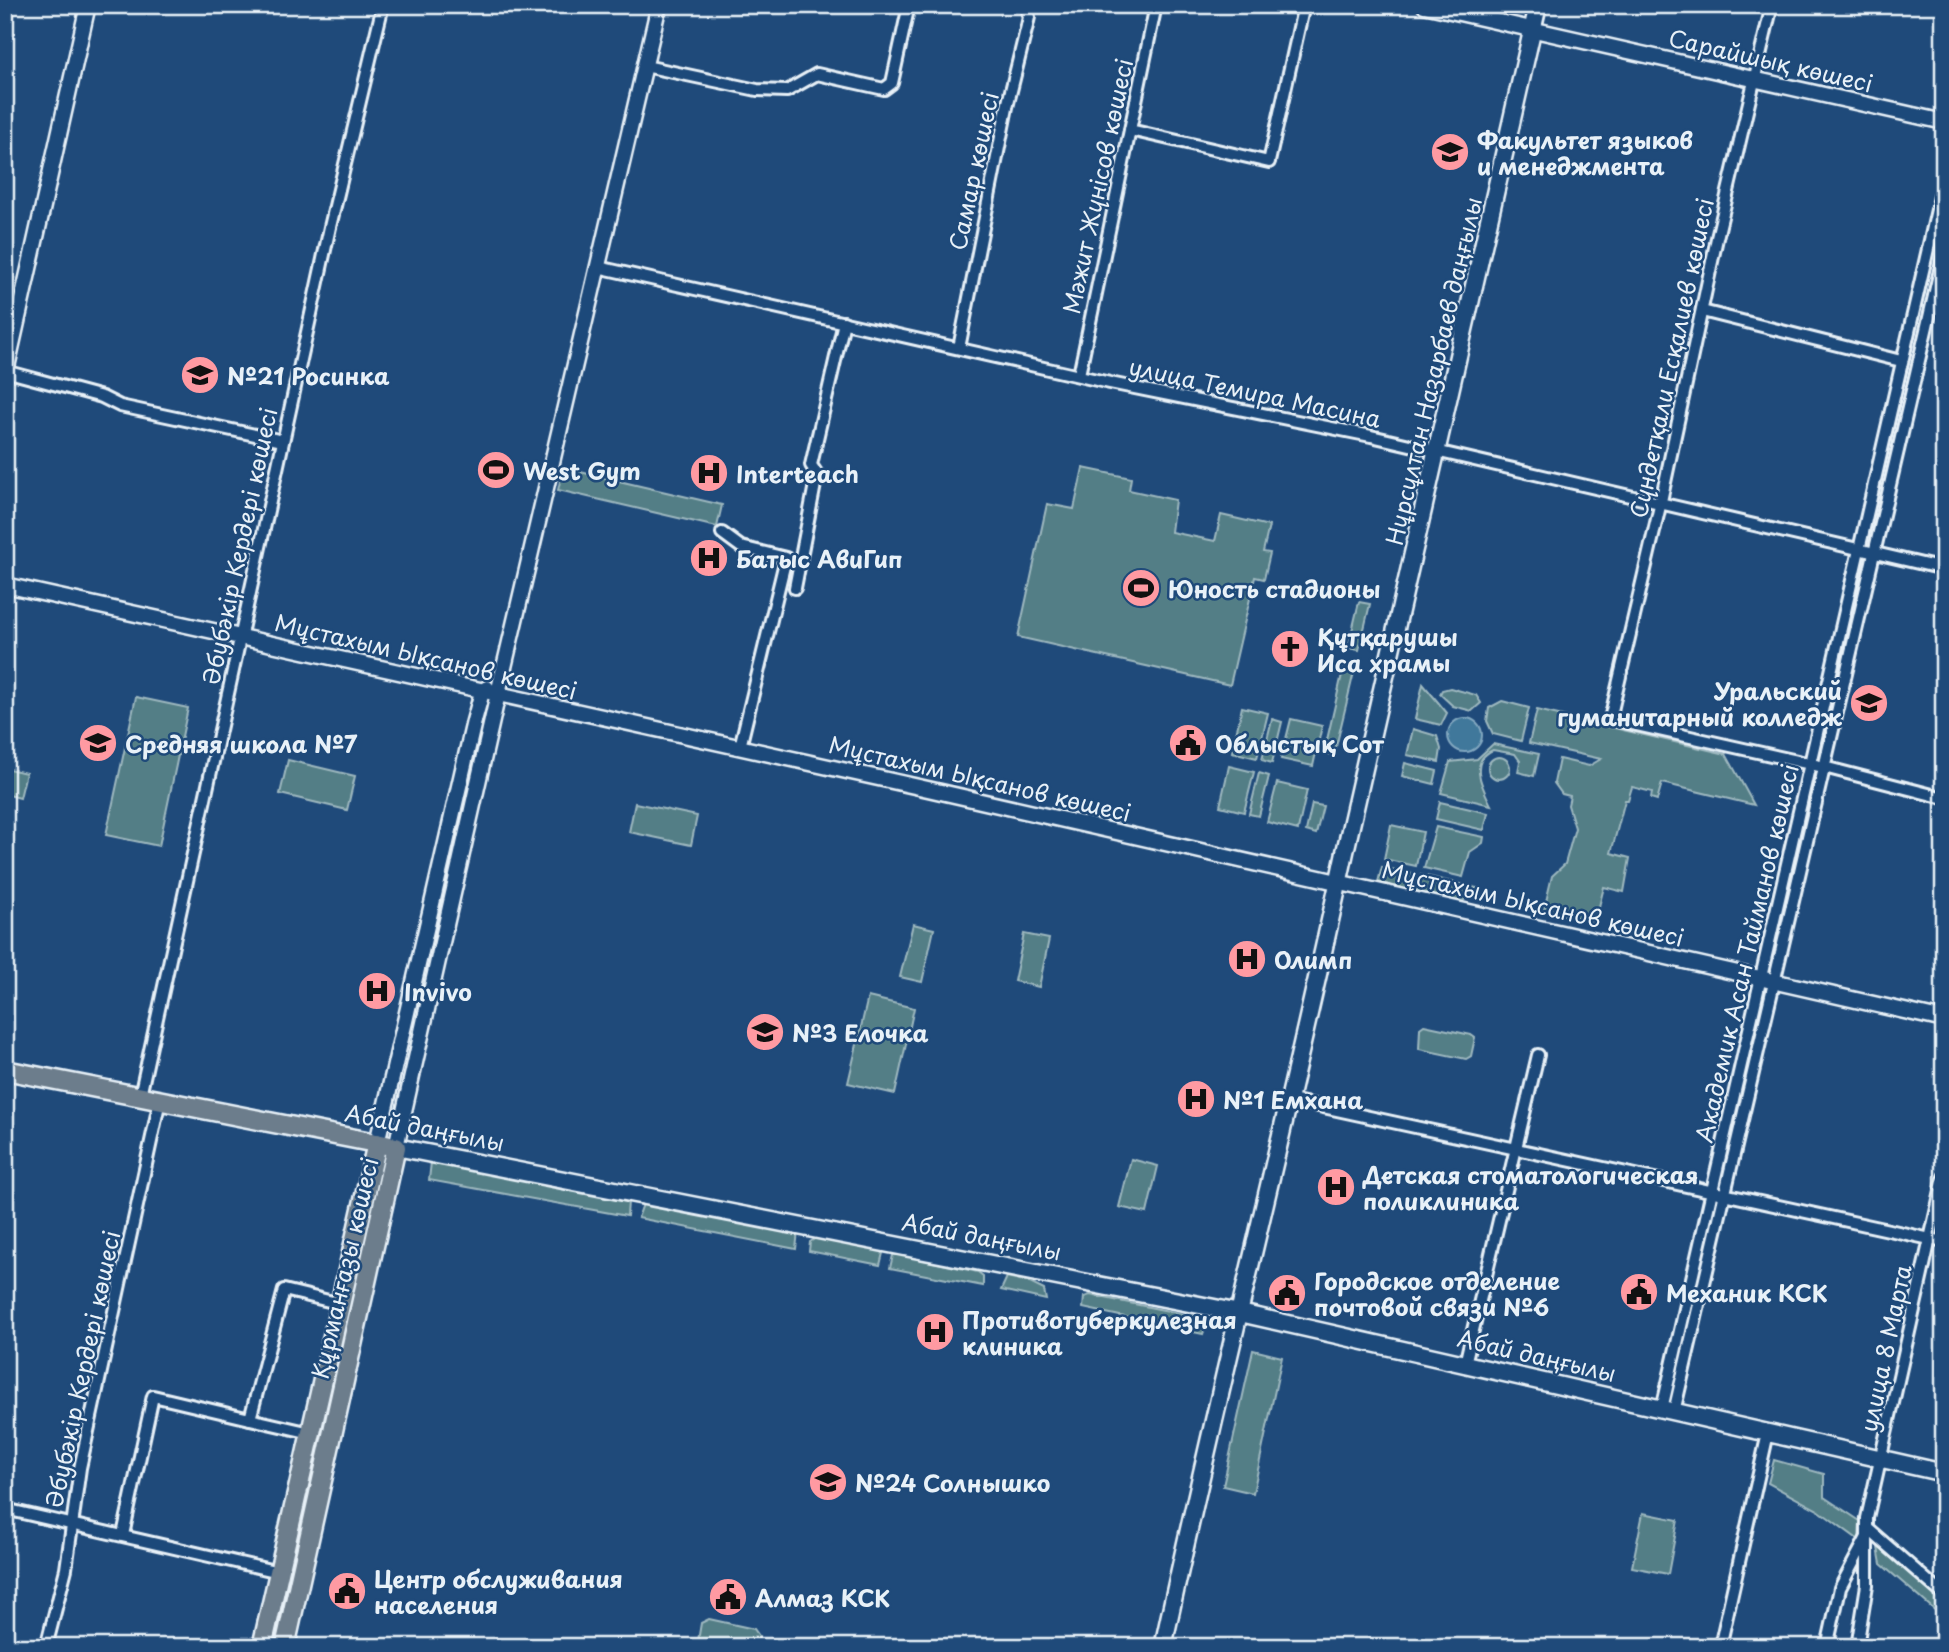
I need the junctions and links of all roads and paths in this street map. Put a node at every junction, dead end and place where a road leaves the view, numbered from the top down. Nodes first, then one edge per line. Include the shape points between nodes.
1 (88, 5) edge
2 (659, 5) edge
3 (909, 5) edge
4 (1025, 5) edge
5 (1156, 5) edge
6 (1304, 5) edge
7 (1424, 5) edge
8 (1538, 5) edge
9 (1772, 5) edge
10 (380, 6) edge
11 (1532, 30) junction
12 (645, 66) junction
13 (1756, 80) junction
14 (1944, 122) edge
15 (1130, 130) junction
16 (1944, 179) edge
17 (1944, 253) edge
18 (598, 267) junction
19 (1702, 311) junction
20 (844, 322) junction
21 (959, 348) junction
22 (1901, 361) junction
23 (6, 373) edge
24 (1079, 375) junction
25 (283, 441) junction
26 (1438, 453) junction
27 (1661, 506) junction
28 (722, 533) dead end
29 (1859, 550) junction
30 (1874, 553) junction
31 (1944, 569) edge
32 (5, 585) edge
33 (795, 588) dead end
34 (241, 638) junction
35 (502, 676) junction
36 (482, 692) junction
37 (499, 696) junction
38 (740, 747) junction
39 (1811, 764) junction
40 (1824, 767) junction
41 (1944, 798) edge
42 (1339, 883) junction
43 (1768, 980) junction
44 (1944, 1020) edge
45 (1538, 1055) dead end
46 (5, 1070) edge
47 (140, 1096) junction
48 (160, 1100) junction
49 (1291, 1100) junction
50 (377, 1143) junction
51 (396, 1147) junction
52 (1514, 1148) junction
53 (1944, 1177) edge
54 (1713, 1192) junction
55 (1725, 1195) junction
56 (1930, 1239) junction
57 (1944, 1242) edge
58 (341, 1304) junction
59 (1240, 1313) junction
60 (1465, 1364) junction
61 (1668, 1410) junction
62 (250, 1419) junction
63 (311, 1433) junction
64 (1768, 1433) junction
65 (332, 1438) junction
66 (1882, 1459) junction
67 (1944, 1473) edge
68 (5, 1508) edge
69 (72, 1522) junction
70 (1867, 1532) junction
71 (123, 1535) junction
72 (279, 1572) junction
73 (1944, 1595) edge
74 (46, 1647) edge
75 (262, 1647) edge
76 (285, 1647) edge
77 (1163, 1647) edge
78 (1720, 1647) edge
79 (1827, 1647) edge
80 (1857, 1647) edge

1 - 23 street
2 - 12 street, Құрманғазы көшесі
3 - 12 street via 892,83 884,89 817,74 787,91 757,90
4 - 21 street, Самар көшесі via 1029,17
5 - 15 street, Мәжит Жүнісов көшесі
6 - 15 street via 1269,162
7 - 11 street, Сарайшық көшесі
8 - 11 main road, Нұрсұлтан Назарбаев даңғылы
9 - 13 street, Сүндетқали Есқалиев көшесі
10 - 25 street, Әбубәкір Кердері көшесі
11 - 13 street, Сарайшық көшесі
11 - 26 main road, Нұрсұлтан Назарбаев даңғылы
12 - 18 street, Құрманғазы көшесі
13 - 14 street, Сарайшық көшесі
13 - 19 street, Сүндетқали Есқалиев көшесі
15 - 24 street, Мәжит Жүнісов көшесі
16 - 22 street, Академик Асан Тайманов көшесі
17 - 30 street, Академик Асан Тайманов көшесі
18 - 20 street, улица Темира Масина
18 - 35 street, Құрманғазы көшесі
19 - 22 street
19 - 27 street, Сүндетқали Есқалиев көшесі
20 - 21 street, улица Темира Масина
20 - 33 street via 811,464 817,474
21 - 24 street, улица Темира Масина
22 - 29 street, Академик Асан Тайманов көшесі
23 - 25 street via 102,397 120,406
24 - 26 street, улица Темира Масина
25 - 34 street, Әбубәкір Кердері көшесі
26 - 27 street, улица Темира Масина
26 - 42 main road, Нұрсұлтан Назарбаев даңғылы
27 - 29 street, улица Темира Масина
27 - 39 street, Сүндетқали Есқалиев көшесі via 1610,719
28 - 38 street via 741,547 786,558
29 - 30 street, улица Темира Масина
29 - 39 street, Академик Асан Тайманов көшесі
30 - 31 street, улица Темира Масина
30 - 40 street, Академик Асан Тайманов көшесі
32 - 34 street, Мұстахым Ықсанов көшесі
34 - 36 street, Мұстахым Ықсанов көшесі
34 - 47 street, Әбубәкір Кердері көшесі
35 - 36 street
35 - 37 street, Құрманғазы көшесі
36 - 37 street, Мұстахым Ықсанов көшесі
36 - 50 street
37 - 38 street, Мұстахым Ықсанов көшесі
37 - 51 street, Құрманғазы көшесі
38 - 42 street, Мұстахым Ықсанов көшесі
39 - 40 street
39 - 43 street, Академик Асан Тайманов көшесі
40 - 41 street
40 - 43 street, Академик Асан Тайманов көшесі
42 - 43 street, Мұстахым Ықсанов көшесі
42 - 49 main road, Нұрсұлтан Назарбаев даңғылы
43 - 44 street, Мұстахым Ықсанов көшесі
43 - 54 street, Академик Асан Тайманов көшесі
43 - 55 street, Академик Асан Тайманов көшесі
45 - 52 street via 1522,1134
46 - 47 main road, Абай даңғылы
47 - 48 main road, Абай даңғылы
48 - 50 main road, Абай даңғылы
48 - 69 street, Әбубәкір Кердері көшесі
49 - 52 street
49 - 59 main road, Нұрсұлтан Назарбаев даңғылы
50 - 51 main road, Абай даңғылы
50 - 58 main road, Құрманғазы көшесі
51 - 59 main road, Абай даңғылы
51 - 65 main road, Құрманғазы көшесі
52 - 54 street
52 - 60 street
53 - 56 street, улица 8 Марта
54 - 55 street
54 - 61 street, Академик Асан Тайманов көшесі
55 - 56 street
55 - 61 street, Академик Асан Тайманов көшесі
56 - 57 street
56 - 66 street, улица 8 Марта
58 - 62 street via 284,1290
58 - 63 main road, Құрманғазы көшесі
59 - 60 main road, Абай даңғылы
59 - 77 main road, Нұрсұлтан Назарбаев даңғылы
60 - 61 main road, Абай даңғылы
61 - 64 main road, Абай даңғылы
62 - 63 street
62 - 71 street via 153,1396
63 - 65 main road
63 - 72 main road, Құрманғазы көшесі
64 - 66 main road, Абай даңғылы
64 - 78 street
65 - 76 main road, Құрманғазы көшесі
66 - 67 main road, Абай даңғылы
66 - 70 street, улица 8 Марта
68 - 69 street
69 - 71 street
69 - 74 street, Әбубәкір Кердері көшесі via 66,1569
70 - 73 street
70 - 79 street, улица 8 Марта via 1840,1588
70 - 80 street, улица 8 Марта via 1867,1585
71 - 72 street
72 - 75 main road, Құрманғазы көшесі

